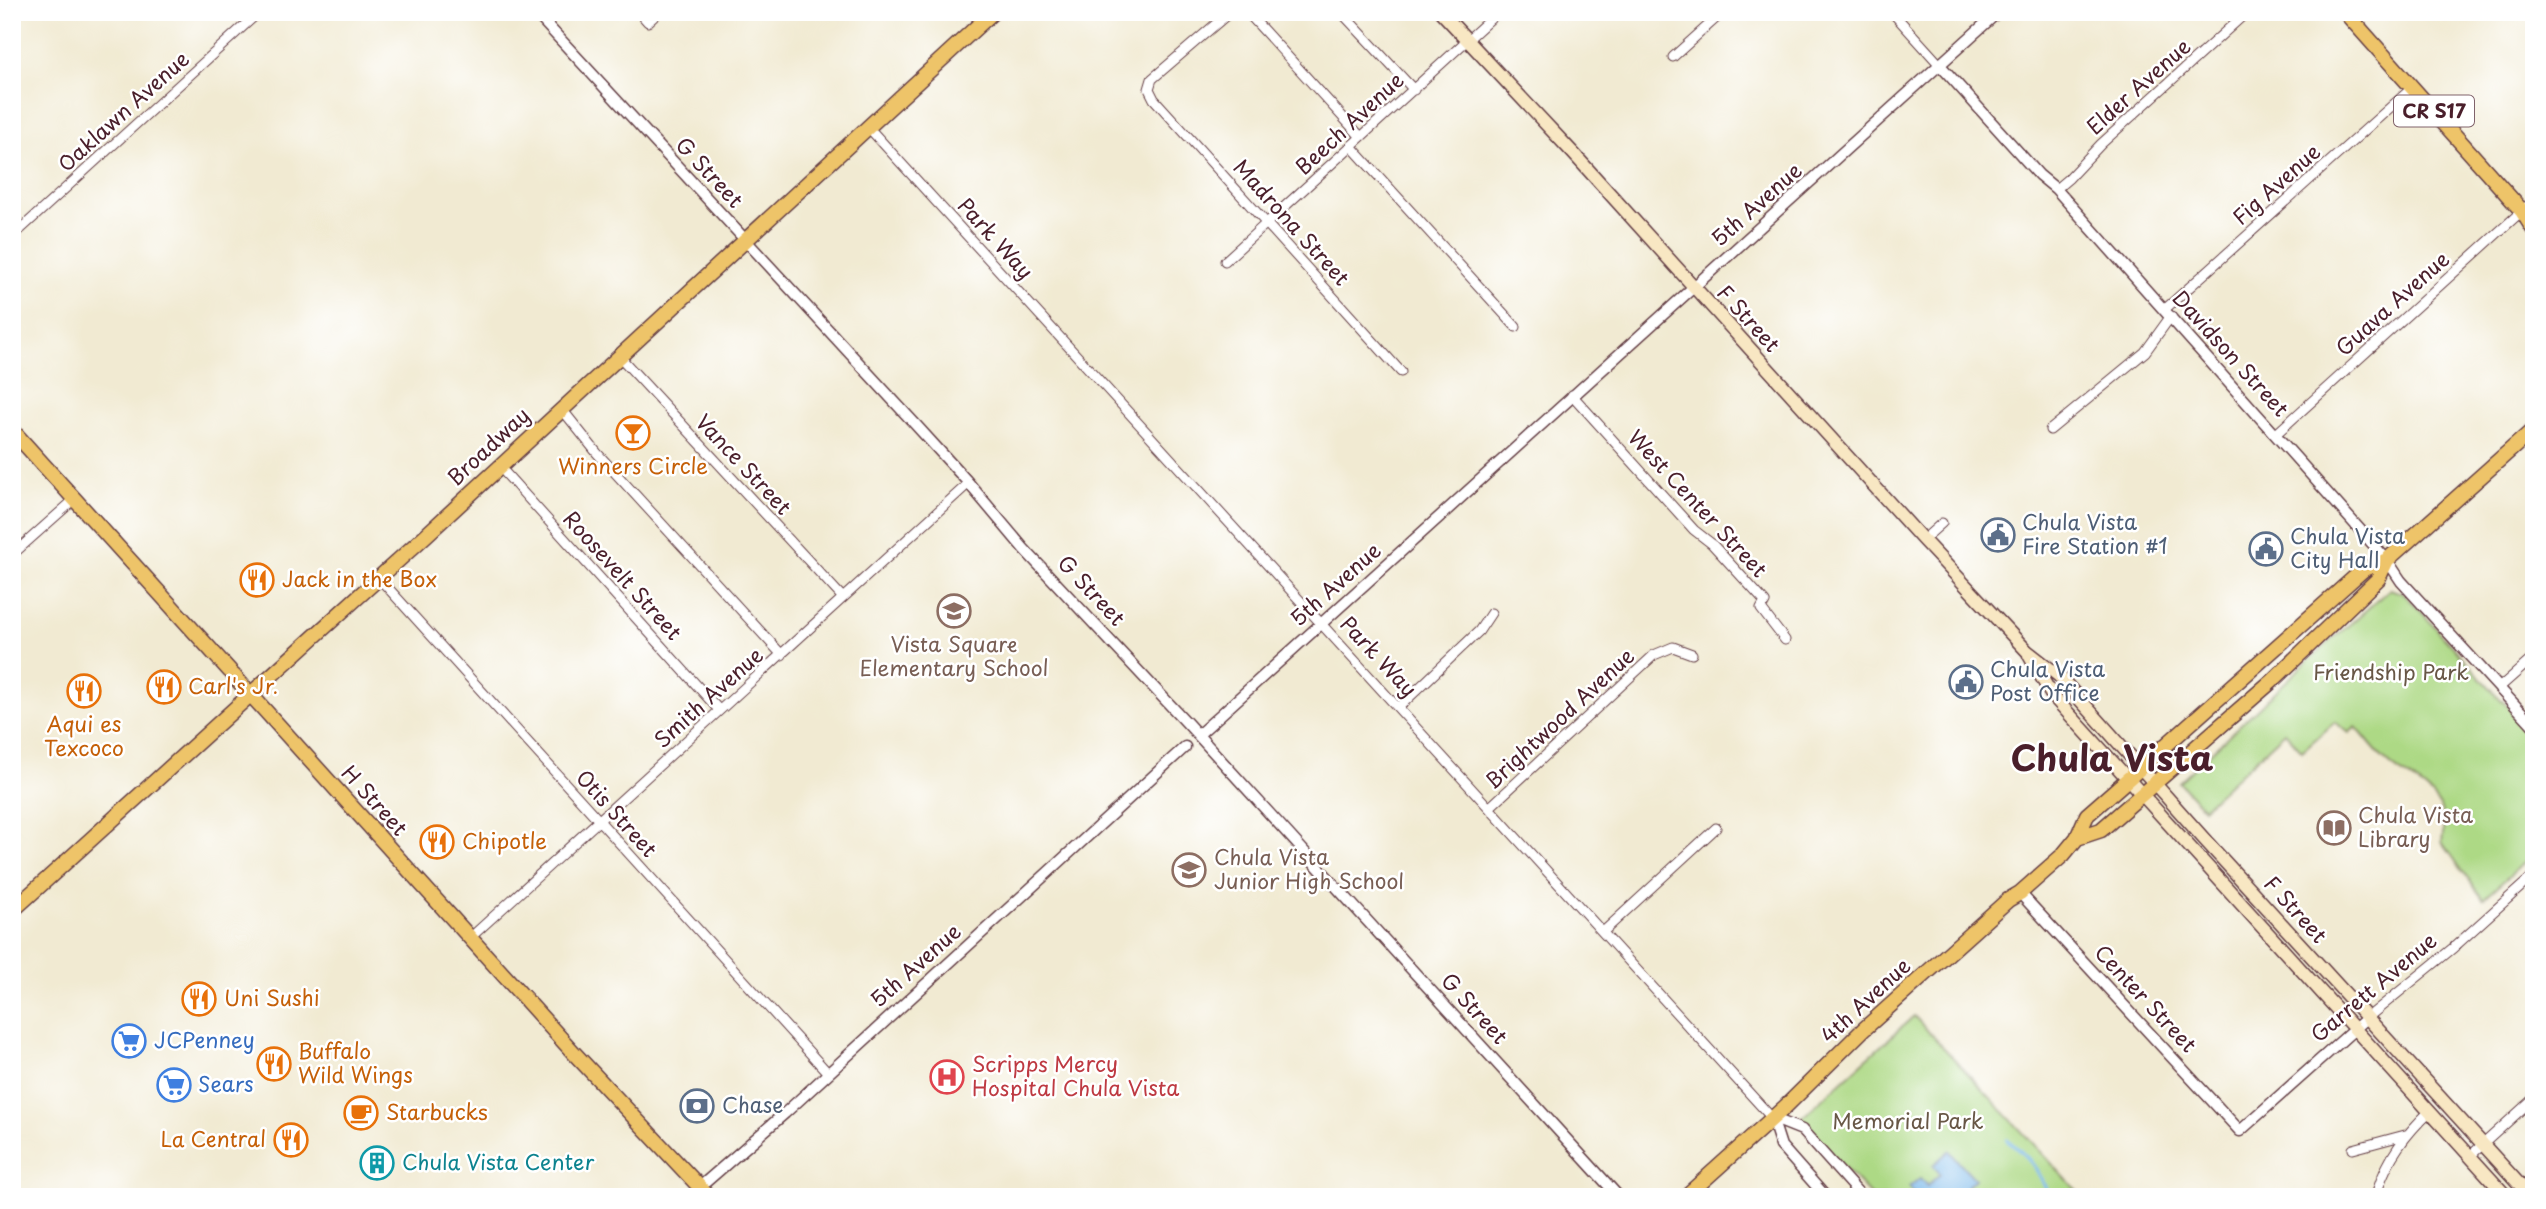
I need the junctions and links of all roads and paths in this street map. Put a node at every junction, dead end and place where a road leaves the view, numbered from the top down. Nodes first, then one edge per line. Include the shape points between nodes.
1 (260, 12) edge
2 (535, 12) edge
3 (639, 12) edge
4 (659, 12) edge
5 (1230, 12) edge
6 (1247, 12) edge
7 (1342, 12) edge
8 (1441, 12) edge
9 (1498, 12) edge
10 (1723, 12) edge
11 (1892, 12) edge
12 (1998, 12) edge
13 (2247, 12) edge
14 (2345, 12) edge
15 (990, 13) edge
16 (1466, 41) junction
17 (1673, 57) dead end
18 (1940, 65) junction
19 (2413, 87) junction
20 (1413, 89) junction
21 (869, 128) junction
22 (1361, 137) junction
23 (1351, 146) junction
24 (2056, 189) junction
25 (2534, 200) edge
26 (2528, 213) edge
27 (1268, 224) junction
28 (2534, 230) edge
29 (12, 237) edge
30 (746, 241) junction
31 (1225, 261) dead end
32 (1693, 288) junction
33 (2168, 313) junction
34 (1516, 327) dead end
35 (619, 356) junction
36 (1401, 372) dead end
37 (1572, 395) junction
38 (561, 408) junction
39 (2534, 429) edge
40 (12, 430) edge
41 (2050, 430) dead end
42 (2276, 434) junction
43 (499, 466) junction
44 (969, 483) junction
45 (75, 499) junction
46 (1942, 523) dead end
47 (1923, 540) junction
48 (12, 555) edge
49 (2387, 560) junction
50 (379, 578) junction
51 (843, 598) junction
52 (1491, 613) dead end
53 (1322, 625) junction
54 (1786, 640) dead end
55 (2027, 651) junction
56 (1692, 654) dead end
57 (782, 655) junction
58 (2534, 657) edge
59 (2499, 688) junction
60 (250, 694) junction
61 (1399, 707) junction
62 (719, 710) junction
63 (2534, 726) edge
64 (1198, 735) junction
65 (1185, 747) joint
66 (2140, 768) junction
67 (2127, 779) junction
68 (2154, 783) junction
69 (2141, 795) junction
70 (1490, 807) junction
71 (599, 822) junction
72 (1716, 828) dead end
73 (2077, 838) junction
74 (2534, 875) edge
75 (2020, 893) junction
76 (12, 911) edge
77 (1604, 931) junction
78 (471, 937) junction
79 (2367, 1018) junction
80 (2355, 1028) junction
81 (828, 1073) junction
82 (2534, 1098) edge
83 (2430, 1111) junction
84 (1773, 1118) junction
85 (2240, 1132) joint
86 (2407, 1135) junction
87 (2483, 1143) junction
88 (2353, 1149) dead end
89 (2470, 1156) junction
90 (2378, 1189) dead end
91 (705, 1192) edge
92 (1619, 1197) edge
93 (1685, 1197) edge
94 (1826, 1197) edge
95 (1862, 1197) edge
96 (2507, 1197) edge
97 (2531, 1197) edge

1 - 29 street, Oaklawn Avenue
2 - 30 street, G Street
3 - 4 street via 648,22
5 - 27 street, Madrona Street via 1152,79 1149,89
6 - 22 street
7 - 20 street
8 - 16 main road, F Street
9 - 16 street, Beech Avenue
10 - 17 street
11 - 18 street, Davidson Street
12 - 18 street, 5th Avenue
13 - 24 street, Elder Avenue
14 - 19 main road, CR S17
15 - 21 main road, Broadway
16 - 20 street, Beech Avenue
16 - 32 main road, F Street
18 - 24 street, Davidson Street
18 - 32 street, 5th Avenue
19 - 26 main road, CR S17
19 - 33 street, Fig Avenue
20 - 22 street, Beech Avenue
21 - 30 main road, Broadway
21 - 53 street, Park Way
22 - 23 street, Beech Avenue
23 - 27 street, Beech Avenue
23 - 34 street
24 - 33 street, Davidson Street
25 - 26 street, Guava Avenue
26 - 28 main road, CR S17
26 - 42 street, Guava Avenue
27 - 31 street, Beech Avenue
27 - 36 street, Madrona Street
30 - 35 main road, Broadway
30 - 44 street, G Street
32 - 37 street, 5th Avenue
32 - 47 main road, F Street
33 - 41 street, Fig Avenue via 2145,352
33 - 42 street, Davidson Street
35 - 38 main road, Broadway
35 - 51 street, Vance Street
37 - 53 street, 5th Avenue
37 - 54 street, West Center Street via 1765,602 1761,609
38 - 43 main road, Broadway
38 - 57 street
39 - 49 main road, 4th Avenue
40 - 45 main road, H Street
42 - 49 street, Davidson Street
43 - 50 main road, Broadway
43 - 62 street, Roosevelt Street
44 - 51 street, Smith Avenue
44 - 64 street, G Street via 1024,549
45 - 48 street
45 - 60 main road, H Street
46 - 47 street
47 - 55 main road, F Street
49 - 59 street, Davidson Street
49 - 66 main road, 4th Avenue via 2364,569
49 - 68 main road, 4th Avenue via 2378,579 2272,681
50 - 60 main road, Broadway
50 - 71 street, Otis Street
51 - 57 street, Smith Avenue
52 - 61 street via 1479,631
53 - 61 street, Park Way
53 - 64 street, 5th Avenue
55 - 66 main road, F Street via 2059,676
55 - 67 main road, F Street via 2051,694
56 - 70 street, Brightwood Avenue via 1674,647 1654,655
57 - 62 street, Smith Avenue
58 - 59 street
59 - 63 street, Davidson Street
60 - 76 main road, Broadway
60 - 78 main road, H Street
61 - 70 street, Park Way
62 - 71 street, Smith Avenue
64 - 65 street, 5th Avenue
64 - 92 street, G Street
65 - 81 street, 5th Avenue
66 - 67 main road, 4th Avenue
66 - 68 main road, F Street
67 - 69 main road, F Street
67 - 73 main road, 4th Avenue via 2087,815
68 - 69 main road, 4th Avenue
68 - 79 main road, F Street
69 - 73 main road, 4th Avenue via 2101,830
69 - 80 main road, F Street
70 - 77 street, Park Way
71 - 78 street, Smith Avenue
71 - 81 street, Otis Street
72 - 77 street
73 - 75 main road, 4th Avenue
74 - 79 street, Garrett Avenue
75 - 84 main road, 4th Avenue via 1863,1030
75 - 85 street, Center Street
77 - 84 street, Park Way
78 - 91 main road, H Street
79 - 80 street, Garrett Avenue
79 - 87 main road, F Street
80 - 83 main road, F Street
80 - 85 street, Garrett Avenue
81 - 91 street, 5th Avenue
82 - 87 street
83 - 86 street
83 - 89 main road, F Street
84 - 93 main road, 4th Avenue
84 - 94 street, Park Way via 1781,1146
84 - 95 street, Park Way via 1802,1130
86 - 88 street
86 - 90 street
87 - 89 street
87 - 97 main road, F Street
89 - 96 main road, F Street

